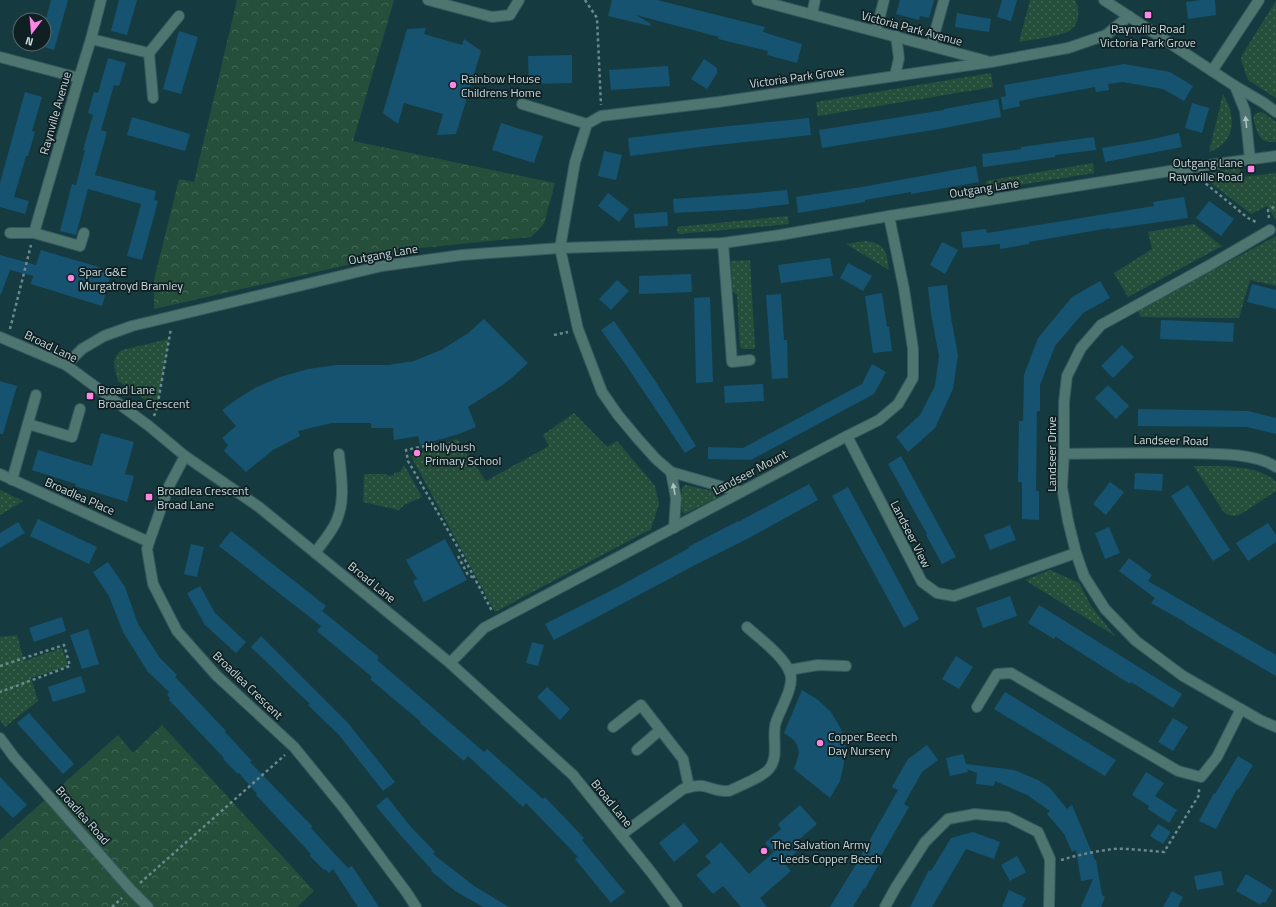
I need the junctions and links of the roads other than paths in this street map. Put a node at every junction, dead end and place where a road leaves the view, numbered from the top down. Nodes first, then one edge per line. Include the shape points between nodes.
1 (101, 0) edge
2 (428, 0) edge
3 (519, 0) edge
4 (757, 0) edge
5 (815, 0) edge
6 (884, 0) edge
7 (944, 0) edge
8 (1104, 0) edge
9 (1259, 0) edge
10 (812, 14) junction
11 (179, 16) dead end
12 (1128, 16) junction
13 (876, 31) junction
14 (896, 36) junction
15 (91, 39) junction
16 (931, 46) junction
17 (149, 53) junction
18 (0, 57) edge
19 (991, 62) junction
20 (1212, 72) junction
21 (895, 76) junction
22 (79, 78) junction
23 (1235, 86) junction
24 (153, 98) dead end
25 (522, 104) dead end
26 (1276, 112) edge
27 (587, 124) junction
28 (1276, 156) edge
29 (1250, 159) junction
30 (889, 216) junction
31 (1270, 230) road end
32 (10, 233) dead end
33 (34, 233) junction
34 (84, 233) dead end
35 (723, 243) junction
36 (560, 248) junction
37 (4, 338) edge
38 (750, 360) dead end
39 (66, 365) junction
40 (36, 395) dead end
41 (80, 409) dead end
42 (28, 424) junction
43 (847, 436) junction
44 (339, 454) dead end
45 (1064, 454) junction
46 (185, 456) junction
47 (1276, 467) edge
48 (671, 472) junction
49 (0, 474) edge
50 (12, 480) junction
51 (741, 492) junction
52 (674, 528) junction
53 (149, 542) junction
54 (315, 553) junction
55 (1076, 553) junction
56 (747, 627) dead end
57 (450, 663) junction
58 (846, 666) dead end
59 (789, 670) junction
60 (977, 707) dead end
61 (1241, 709) junction
62 (613, 727) dead end
63 (1276, 727) edge
64 (660, 730) junction
65 (0, 738) edge
66 (637, 750) dead end
67 (689, 787) junction
68 (621, 835) junction
69 (148, 907) edge
70 (416, 907) edge
71 (677, 907) edge
72 (885, 907) edge
73 (1049, 907) edge

1 - 15 street, Raynville Avenue
2 - 3 street via 492,17 510,15
4 - 10 street, Victoria Park Avenue
5 - 10 street
6 - 13 street
7 - 16 street
8 - 12 street
9 - 20 street
10 - 13 street, Victoria Park Avenue
11 - 17 street
12 - 19 street, Victoria Park Grove via 1106,35 1068,48
12 - 20 street
13 - 14 street, Victoria Park Avenue
14 - 16 street, Victoria Park Avenue
14 - 21 street via 899,58
15 - 17 street
15 - 22 street, Raynville Avenue
16 - 19 street, Victoria Park Avenue
17 - 24 street
18 - 22 street
19 - 21 street, Victoria Park Grove
20 - 23 street
21 - 27 street, Victoria Park Grove via 601,116
22 - 33 street, Raynville Avenue
23 - 26 street
29 -> 23 street via 1245,111
25 - 27 street
27 - 36 street via 575,162
28 - 29 street, Outgang Lane
29 - 30 street, Outgang Lane
30 - 35 street, Outgang Lane
30 - 43 street, Landseer Mount via 913,349 913,378 898,404 879,420
31 - 45 street, Landseer Drive via 1101,325 1081,348 1067,376
32 - 33 street
33 - 34 street via 80,246
35 - 36 street, Outgang Lane
35 - 38 street via 732,362
36 - 39 street, Outgang Lane via 462,255 382,266 132,326 104,336 82,349
36 - 48 street via 578,329 602,392 638,439
37 - 39 street, Broad Lane
39 - 46 street, Broad Lane
40 - 42 street
41 - 42 street via 72,437
42 - 50 street
43 - 51 street, Landseer Mount
43 - 55 street, Landseer View via 922,582 937,593 954,596
44 - 54 street via 342,493 340,509 336,522
45 - 47 street, Landseer Road via 1233,454 1269,462
45 - 55 street, Landseer Drive via 1062,487
46 - 53 street, Broadlea Crescent via 169,486
46 - 54 street, Broad Lane via 259,507
48 - 51 street
52 -> 48 street via 676,498
49 - 50 street, Broadlea Place
50 - 53 street, Broadlea Place
51 - 52 street, Landseer Mount
52 - 57 street, Landseer Mount via 484,628
53 - 70 street, Broadlea Crescent via 147,549 153,584 177,631 216,675 294,747 343,807
54 - 57 street, Broad Lane
55 - 61 street, Landseer Drive via 1084,576 1105,609 1136,641 1183,676
56 - 59 street via 778,655
57 - 68 street, Broad Lane via 573,775
58 - 59 street via 818,665
59 - 67 street via 789,688 775,723 774,758 768,771 729,791 723,792 702,786
60 - 61 street via 997,674 1011,673 1178,771 1201,776 1217,757
61 - 63 street, Landseer Drive
62 - 64 street via 641,705
64 - 66 street
64 - 67 street via 683,759
65 - 69 street, Broadlea Road
67 - 68 street
68 - 71 street, Broad Lane
72 - 73 street via 925,842 948,819 974,814 1008,816 1038,832 1050,859

